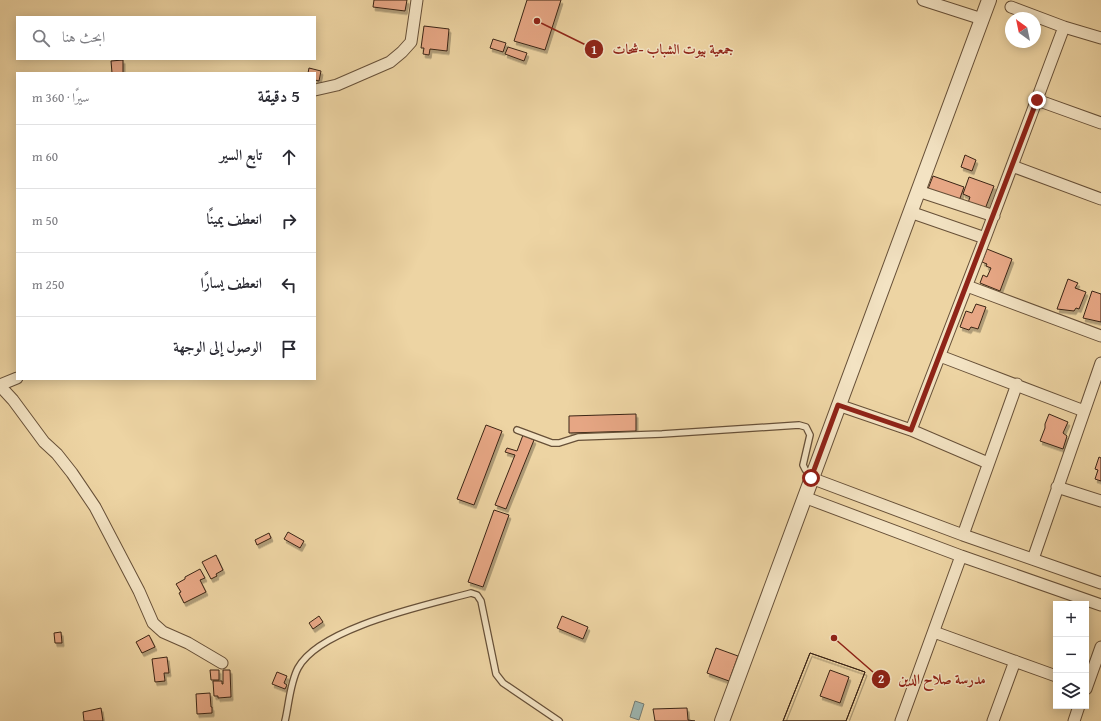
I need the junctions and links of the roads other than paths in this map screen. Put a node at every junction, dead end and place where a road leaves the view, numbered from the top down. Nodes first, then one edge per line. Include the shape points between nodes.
1 (417, 0) edge
2 (923, 0) edge
3 (989, 0) edge
4 (1011, 7) dead end
5 (982, 19) junction
6 (1064, 27) junction
7 (1101, 38) edge
8 (316, 90) edge
9 (1037, 100) junction
10 (1101, 123) edge
11 (1012, 166) junction
12 (918, 191) junction
13 (1101, 199) edge
14 (910, 212) junction
15 (994, 216) junction
16 (985, 238) junction
17 (967, 286) junction
18 (1101, 336) edge
19 (940, 356) junction
20 (1101, 363) edge
21 (16, 378) edge
22 (1017, 384) junction
23 (0, 385) edge
24 (838, 405) junction
25 (1084, 411) junction
26 (517, 430) dead end
27 (911, 430) junction
28 (988, 463) junction
29 (811, 478) junction
30 (1057, 487) junction
31 (804, 497) junction
32 (1101, 501) edge
33 (963, 534) junction
34 (961, 556) junction
35 (1033, 559) junction
36 (1101, 583) edge
37 (1101, 605) edge
38 (934, 632) junction
39 (1101, 647) edge
40 (1015, 661) junction
41 (222, 664) dead end
42 (1053, 675) edge
43 (1089, 679) edge
44 (1078, 709) edge
45 (285, 721) edge
46 (559, 721) edge
47 (722, 721) edge
48 (901, 721) edge
49 (994, 721) edge
50 (1074, 721) edge

1 - 8 street via 411,42 402,52 390,62 336,85
2 - 5 street
3 - 5 street
4 - 6 street
5 - 12 street
6 - 7 street
6 - 9 street
9 - 10 street
9 - 11 street
11 - 13 street
11 - 15 street
12 - 14 street
12 - 15 street
14 - 16 street
14 - 24 street
15 - 16 street
16 - 17 street
17 - 18 street
17 - 19 street
19 - 22 street
19 - 27 street
20 - 25 street
21 - 23 street
22 - 25 street
22 - 28 street
23 - 41 street via 44,442 72,473 95,507 153,623 163,632 188,643
24 - 27 street
24 - 29 street
25 - 30 street
26 - 29 lane via 552,443 560,443 578,437 799,425 806,427 810,435 804,465
27 - 28 street
28 - 33 street
29 - 31 street
29 - 33 street
30 - 32 street
30 - 35 street
31 - 34 street
31 - 47 street
33 - 35 street
34 - 37 street
34 - 38 street
35 - 36 street
38 - 40 street
38 - 48 street
39 - 43 street
40 - 42 street
40 - 49 street
44 - 50 street
45 - 46 lane via 298,668 308,655 324,643 348,630 371,622 471,593 477,595 481,601 496,674 503,683

